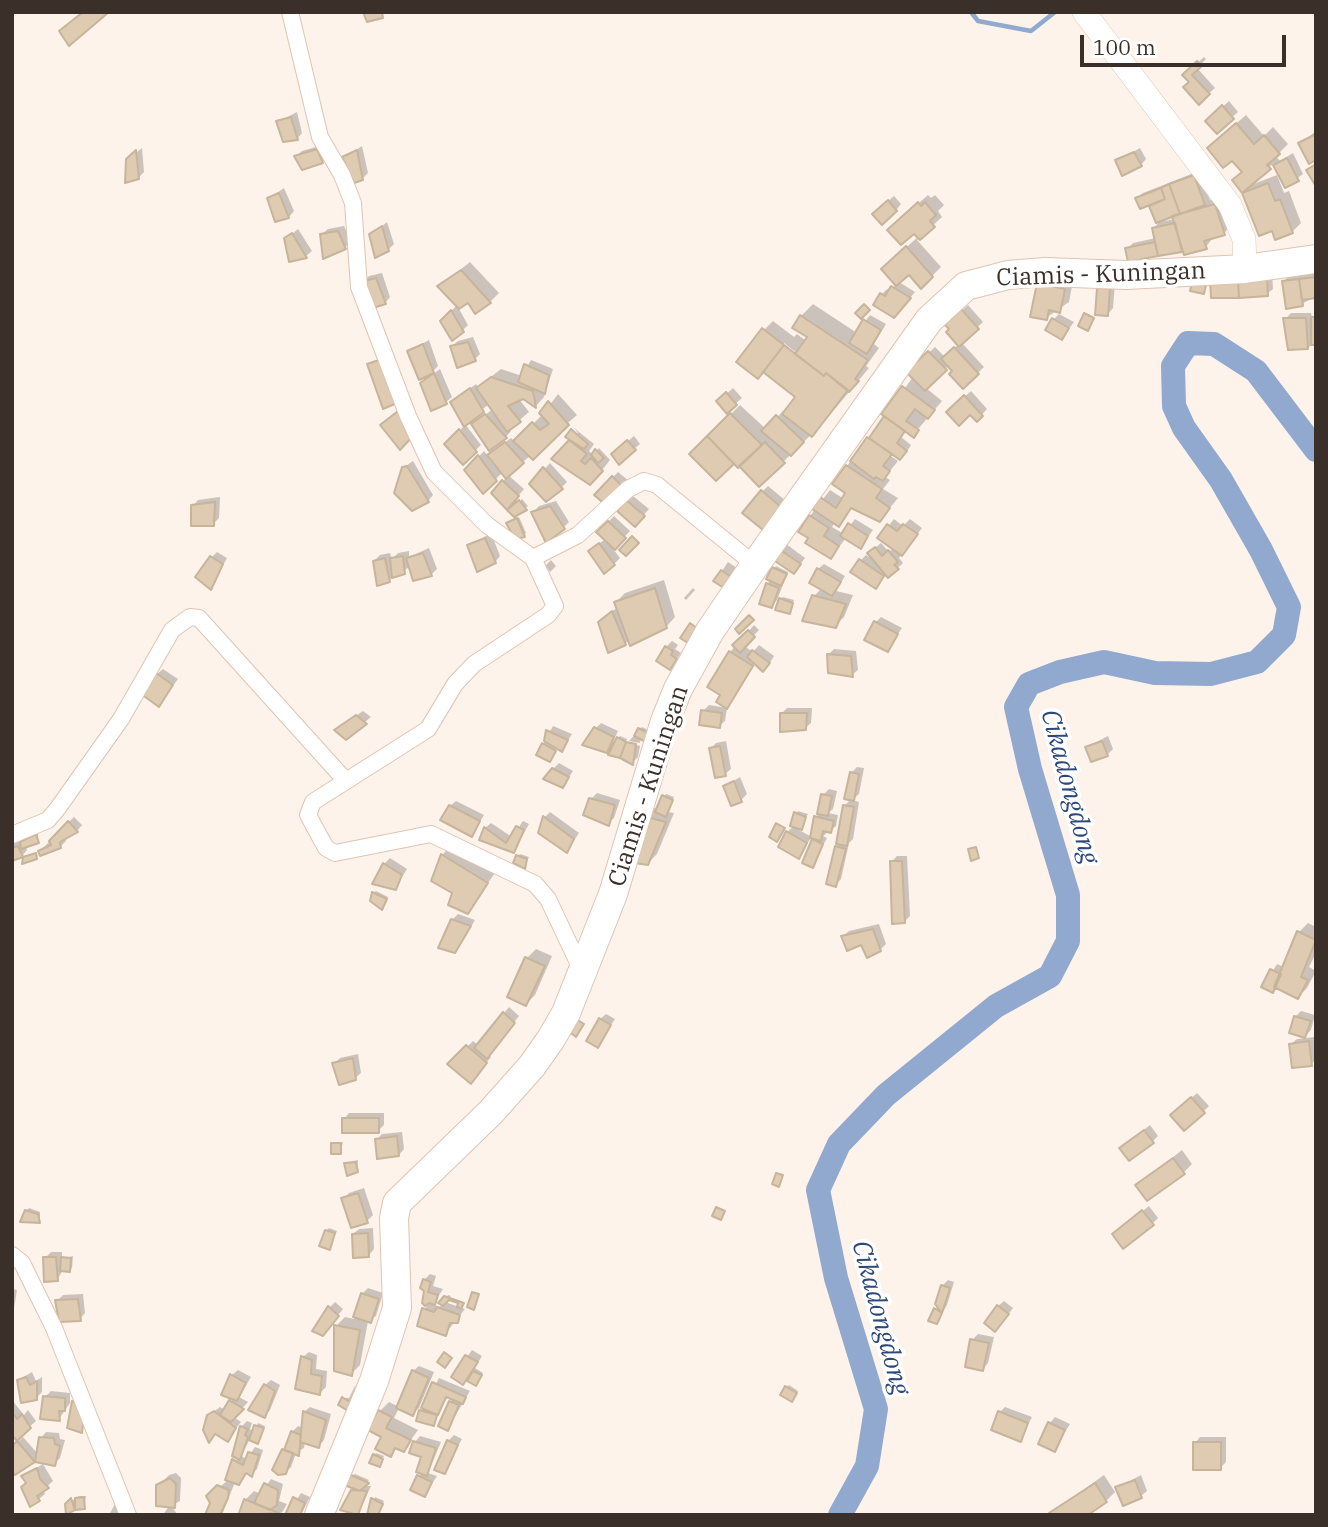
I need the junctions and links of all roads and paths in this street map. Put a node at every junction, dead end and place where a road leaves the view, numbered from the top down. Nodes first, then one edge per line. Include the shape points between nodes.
1 (290, 12) edge
2 (1084, 12) edge
3 (1316, 259) edge
4 (1245, 268) junction
5 (533, 558) junction
6 (755, 565) junction
7 (346, 781) junction
8 (12, 835) edge
9 (583, 971) junction
10 (12, 1255) edge
11 (128, 1515) edge
12 (319, 1515) edge

1 - 5 street via 320,137 353,203 359,287 408,416 439,477 487,525
2 - 4 main road via 1230,205 1244,239
3 - 4 highway, Ciamis - Kuningan
4 - 6 highway, Ciamis - Kuningan via 1126,275 1045,272 1008,275 966,286 929,320
5 - 6 street via 578,535 628,489 644,481 657,485
5 - 7 street via 554,601 552,611 474,664 455,684 428,729
6 - 9 highway, Ciamis - Kuningan via 678,689 613,894
7 - 8 street via 199,618 190,617 172,630 121,719 58,808 48,820
7 - 9 street via 307,811 330,852 439,836 542,890
9 - 12 highway, Ciamis - Kuningan via 566,1013 532,1066 397,1203 397,1308 374,1381
10 - 11 street via 22,1263 58,1338

